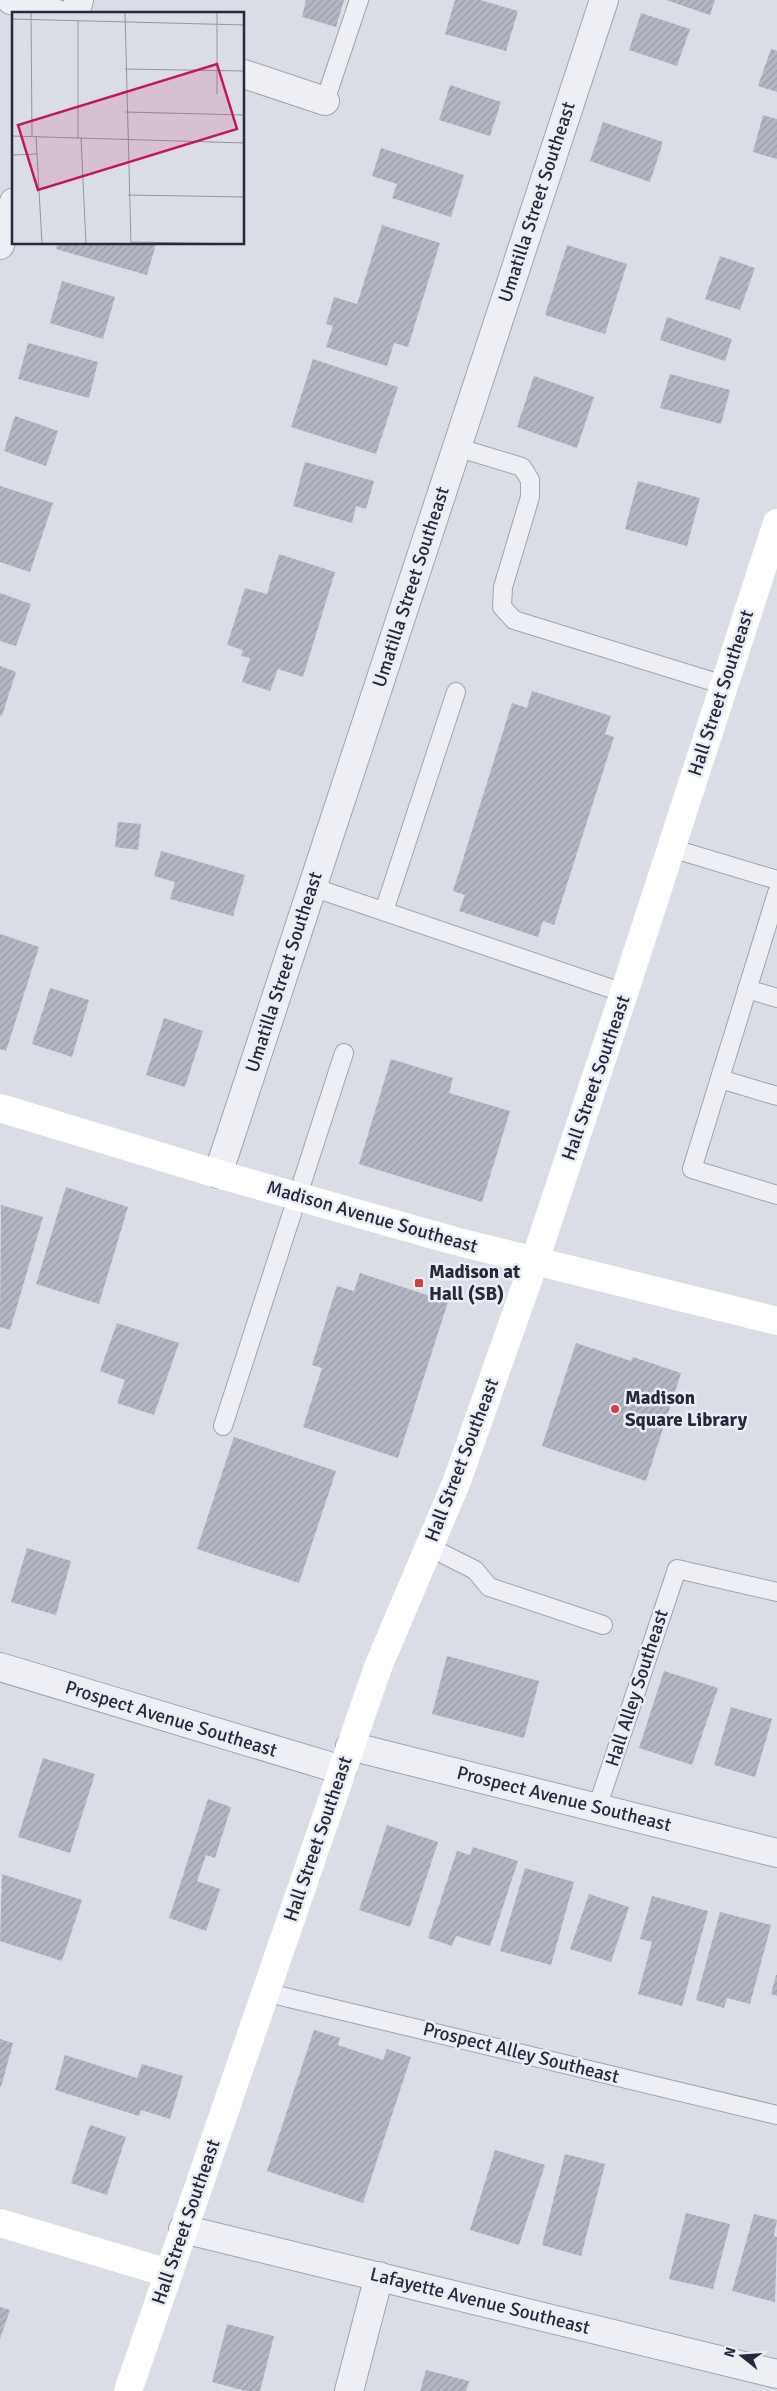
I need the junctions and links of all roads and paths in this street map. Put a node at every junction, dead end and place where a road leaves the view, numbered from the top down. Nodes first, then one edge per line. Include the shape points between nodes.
1 (11, 0) edge
2 (359, 0) edge
3 (604, 0) edge
4 (50, 12) edge
5 (245, 74) edge
6 (325, 101) joint
7 (12, 208) edge
8 (0, 244) edge
9 (456, 447) junction
10 (777, 523) edge
11 (724, 684) junction
12 (456, 692) dead end
13 (671, 848) junction
14 (777, 880) edge
15 (312, 887) junction
16 (777, 893) edge
17 (384, 912) junction
18 (747, 989) junction
19 (624, 993) junction
20 (777, 998) edge
21 (344, 1054) dead end
22 (720, 1079) junction
23 (777, 1096) edge
24 (0, 1108) edge
25 (218, 1174) junction
26 (777, 1195) edge
27 (299, 1196) junction
28 (535, 1260) junction
29 (777, 1321) edge
30 (223, 1426) dead end
31 (429, 1547) junction
32 (777, 1592) edge
33 (603, 1625) dead end
34 (0, 1667) edge
35 (346, 1758) junction
36 (598, 1808) junction
37 (777, 1853) edge
38 (264, 1992) junction
39 (777, 2115) edge
40 (0, 2223) edge
41 (184, 2229) junction
42 (168, 2273) junction
43 (379, 2276) junction
44 (777, 2374) edge
45 (128, 2391) edge
46 (349, 2391) edge

1 - 4 street
2 - 6 lane
3 - 9 street, Umatilla Street Southeast
5 - 6 street
7 - 8 street
9 - 11 lane via 522,467 530,480 530,497 503,588 502,606 514,620
9 - 15 street, Umatilla Street Southeast
10 - 11 main road, Hall Street Southeast
11 - 13 main road, Hall Street Southeast
12 - 17 lane
13 - 14 lane
13 - 19 main road, Hall Street Southeast
15 - 17 lane
15 - 25 street, Umatilla Street Southeast
16 - 18 lane
17 - 19 lane
18 - 20 lane
18 - 22 lane
19 - 28 main road, Hall Street Southeast
21 - 27 lane
22 - 23 lane
22 - 26 lane via 692,1169
24 - 25 main road, Madison Avenue Southeast
25 - 27 main road, Madison Avenue Southeast
27 - 28 main road, Madison Avenue Southeast via 455,1241
27 - 30 lane
28 - 29 main road, Madison Avenue Southeast
28 - 31 main road, Hall Street Southeast via 457,1481
31 - 33 lane via 475,1570 489,1587
31 - 35 main road, Hall Street Southeast via 378,1667
32 - 36 lane, Hall Alley Southeast via 677,1569
34 - 35 street, Prospect Avenue Southeast
35 - 36 street, Prospect Avenue Southeast
35 - 38 main road, Hall Street Southeast
36 - 37 street, Prospect Avenue Southeast
38 - 39 lane, Prospect Alley Southeast
38 - 41 main road, Hall Street Southeast
40 - 42 main road
41 - 42 main road, Hall Street Southeast
41 - 43 street, Lafayette Avenue Southeast
42 - 45 main road, Hall Street Southeast
43 - 44 street, Lafayette Avenue Southeast
43 - 46 street

